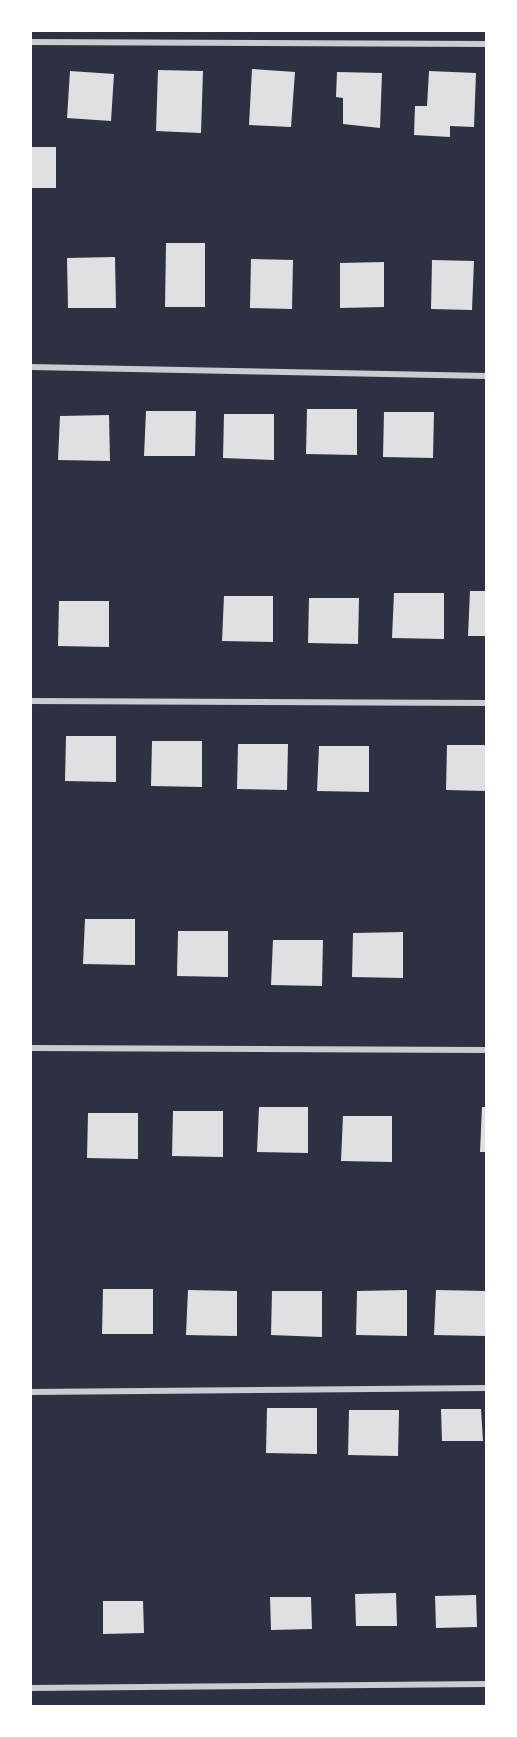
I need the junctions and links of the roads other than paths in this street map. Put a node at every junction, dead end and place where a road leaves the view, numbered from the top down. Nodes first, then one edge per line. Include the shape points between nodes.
1 (30, 42) edge
2 (487, 44) edge
3 (30, 367) edge
4 (487, 376) edge
5 (30, 700) edge
6 (487, 703) edge
7 (30, 1048) edge
8 (487, 1050) edge
9 (487, 1388) edge
10 (30, 1392) edge
11 (487, 1684) edge
12 (30, 1688) edge

1 - 2 street
3 - 4 street
5 - 6 street
7 - 8 street
9 - 10 street
11 - 12 street

